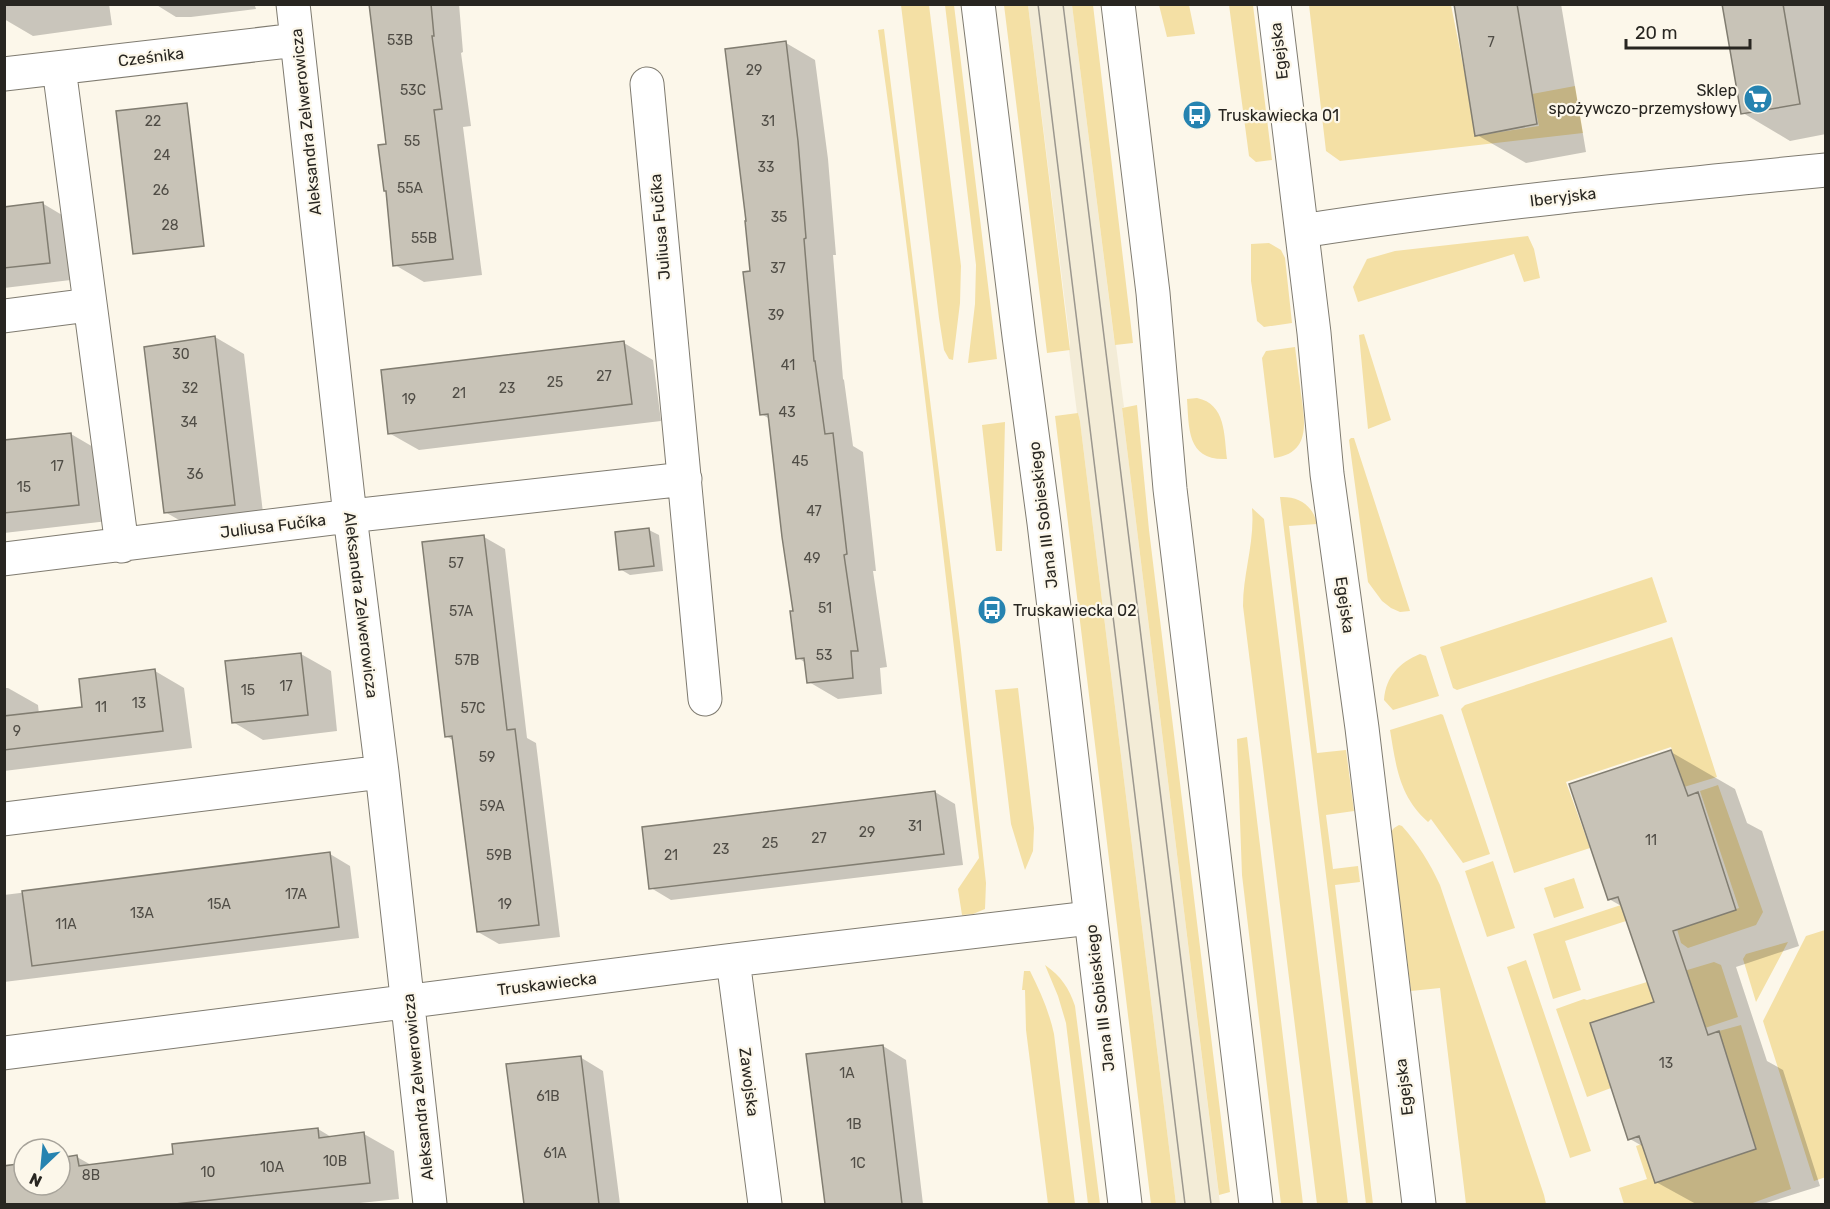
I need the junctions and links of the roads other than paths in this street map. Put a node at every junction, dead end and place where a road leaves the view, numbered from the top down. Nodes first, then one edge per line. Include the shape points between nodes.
1 (293, 4) edge
2 (978, 4) edge
3 (1118, 4) edge
4 (1274, 4) edge
5 (297, 40) junction
6 (59, 68) junction
7 (4, 74) edge
8 (647, 84) dead end
9 (1826, 170) edge
10 (1302, 231) junction
11 (89, 305) junction
12 (4, 316) edge
13 (684, 479) junction
14 (350, 516) junction
15 (122, 546) junction
16 (4, 559) edge
17 (705, 699) dead end
18 (382, 772) junction
19 (4, 819) edge
20 (1090, 918) junction
21 (733, 960) junction
22 (409, 1002) junction
23 (4, 1053) edge
24 (430, 1204) edge
25 (765, 1204) edge
26 (1125, 1204) edge
27 (1256, 1204) edge
28 (1419, 1204) edge

1 - 5 street, Aleksandra Zelwerowicza
2 - 20 street, Jana III Sobieskiego
3 - 27 street via 1153,293 1170,489
4 - 10 street, Egejska
5 - 6 street, Cześnika
5 - 14 street, Aleksandra Zelwerowicza
6 - 7 street, Cześnika
6 - 11 street
8 - 13 street, Juliusa Fučíka
9 - 10 street, Iberyjska via 1656,186
10 - 28 street, Egejska via 1327,474
11 - 12 street
11 - 15 street
13 - 14 street, Juliusa Fučíka
13 - 17 street, Juliusa Fučíka
14 - 15 street, Juliusa Fučíka
14 - 18 street, Aleksandra Zelwerowicza
15 - 16 street, Juliusa Fučíka
18 - 19 street
18 - 22 street, Aleksandra Zelwerowicza
20 - 21 street, Truskawiecka
20 - 26 street, Jana III Sobieskiego
21 - 22 street, Truskawiecka
21 - 25 street, Zawojska
22 - 23 street, Truskawiecka
22 - 24 street, Aleksandra Zelwerowicza

